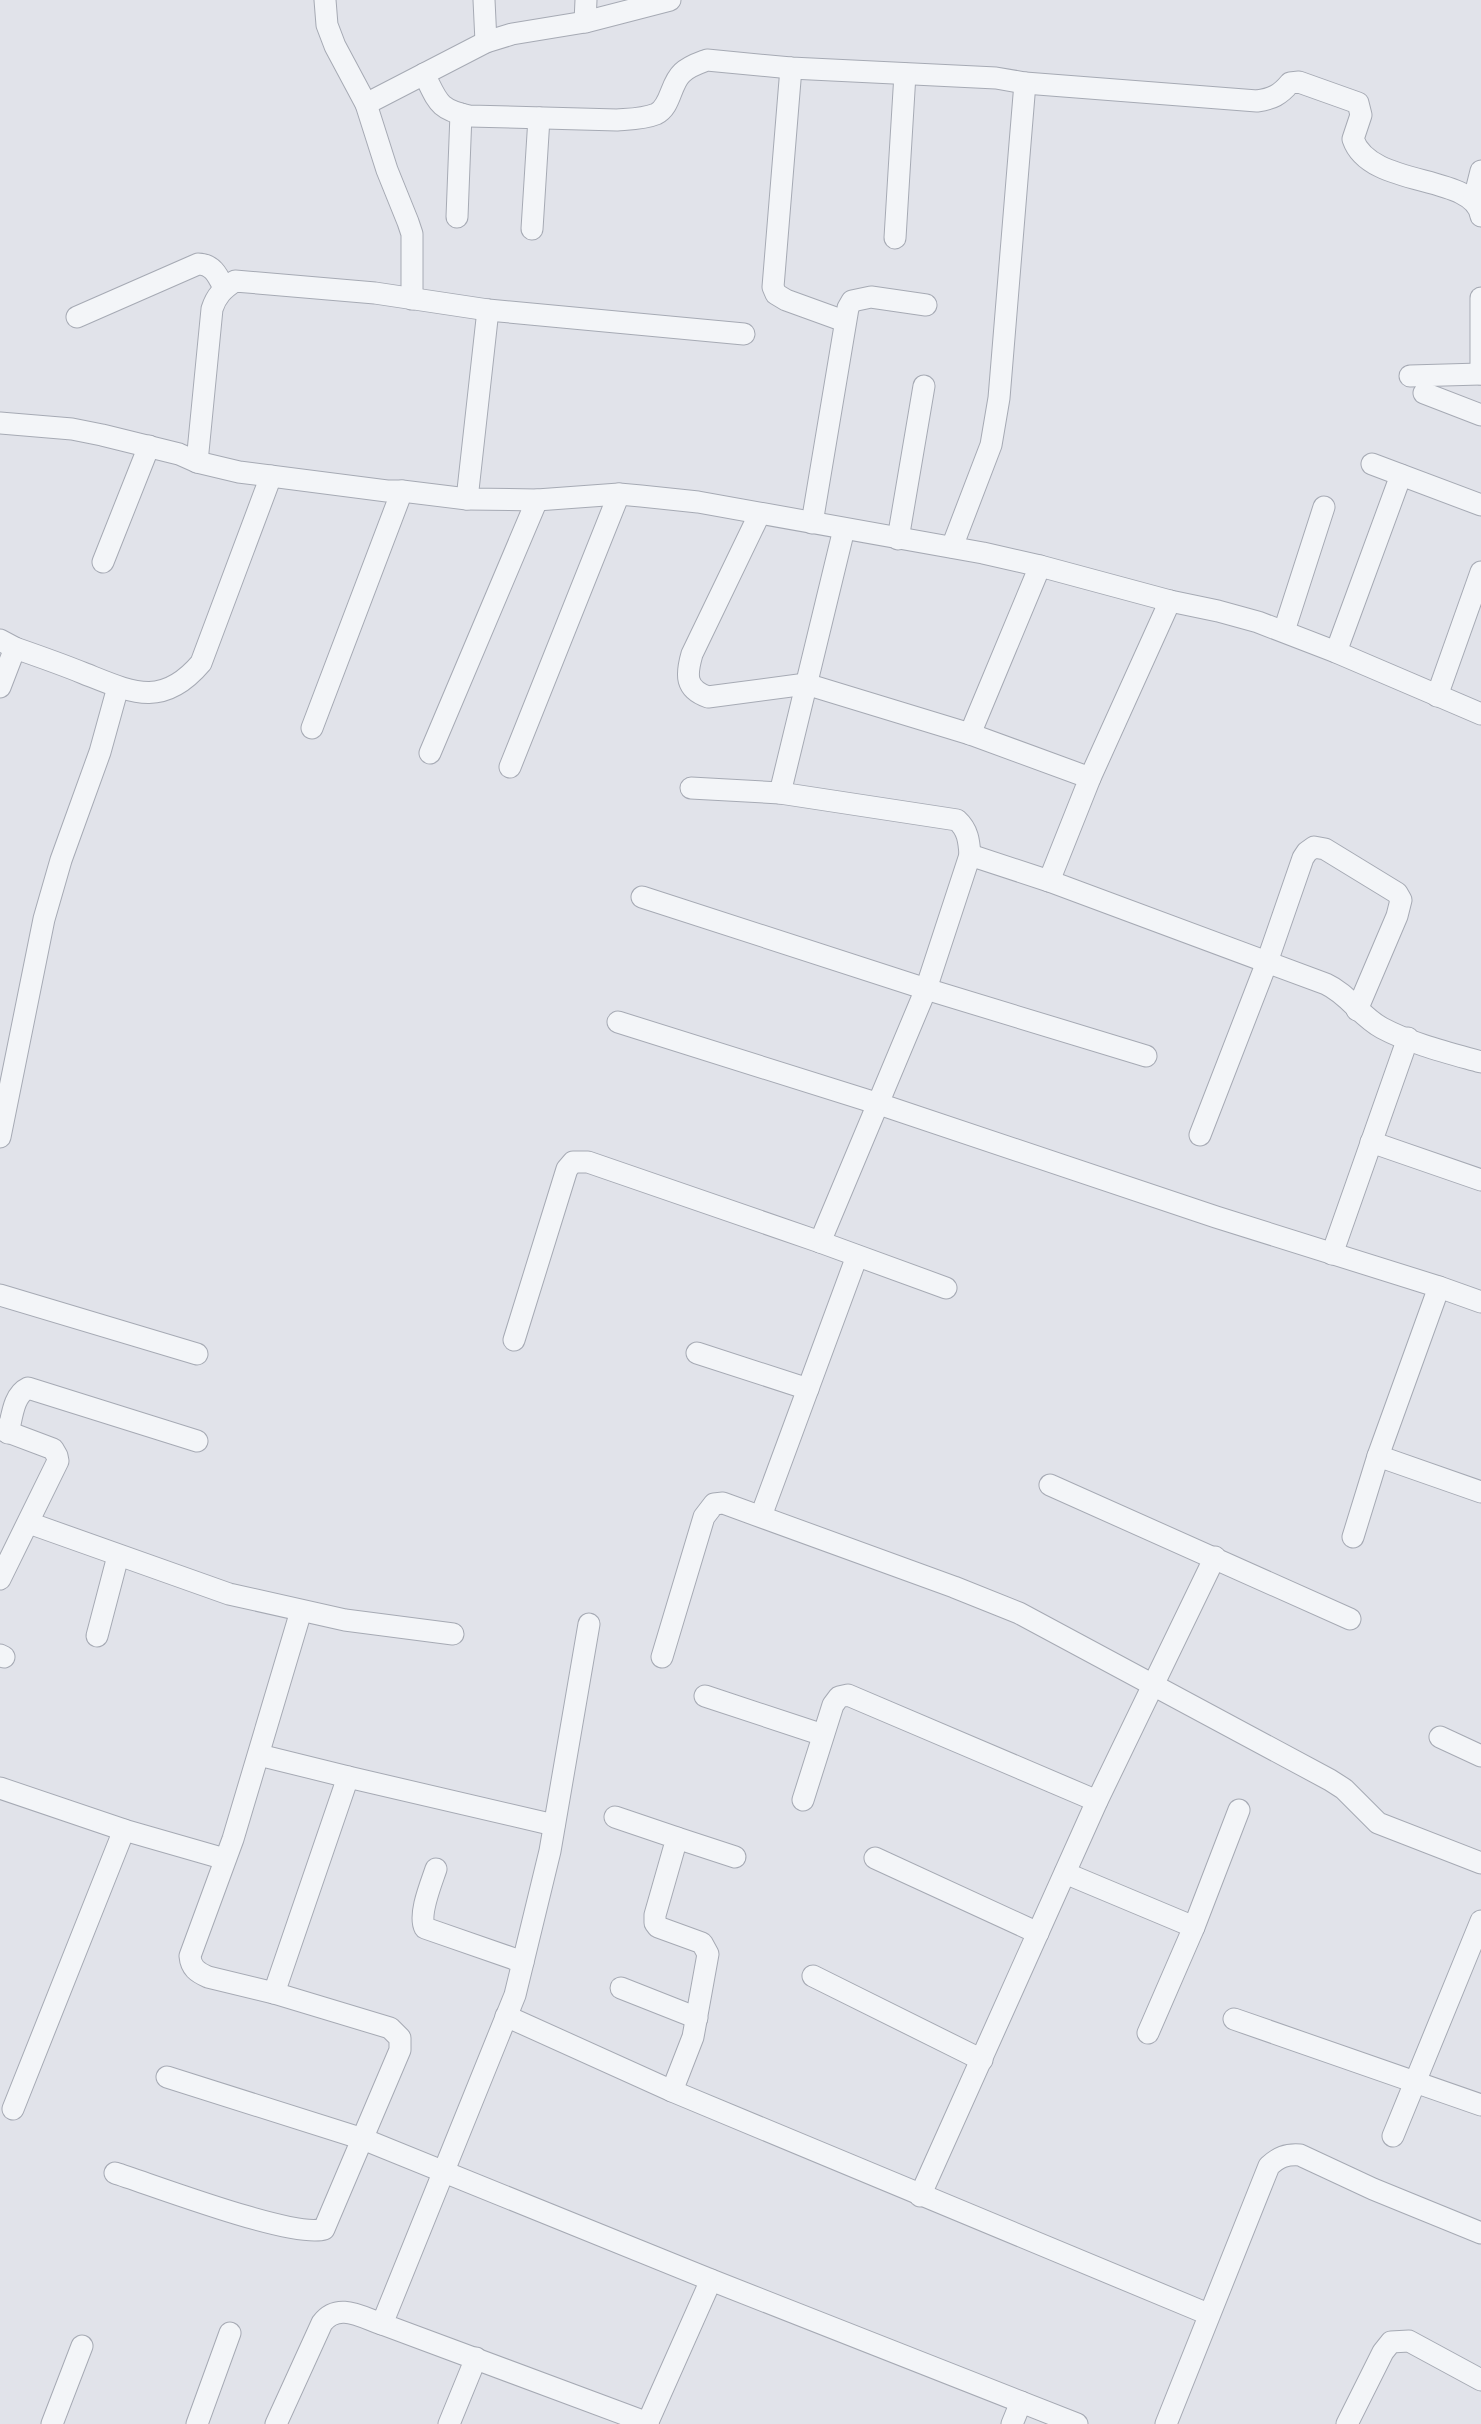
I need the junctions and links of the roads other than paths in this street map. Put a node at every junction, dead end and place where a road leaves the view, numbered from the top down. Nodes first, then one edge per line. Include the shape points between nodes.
1 (324, 0) edge
2 (484, 0) edge
3 (586, 0) edge
4 (670, 0) edge
5 (585, 22) junction
6 (486, 42) junction
7 (791, 68) junction
8 (425, 74) junction
9 (905, 74) junction
10 (1025, 83) junction
11 (366, 104) junction
12 (461, 114) junction
13 (539, 118) junction
14 (1481, 172) edge
15 (1477, 207) edge
16 (457, 217) dead end
17 (532, 229) dead end
18 (895, 238) dead end
19 (224, 288) junction
20 (1481, 298) edge
21 (412, 299) junction
22 (926, 305) dead end
23 (488, 310) junction
24 (76, 317) dead end
25 (844, 321) junction
26 (744, 334) dead end
27 (1480, 374) edge
28 (924, 386) dead end
29 (1481, 415) edge
30 (0, 423) edge
31 (149, 446) junction
32 (197, 462) junction
33 (1372, 464) dead end
34 (271, 475) junction
35 (1401, 475) junction
36 (402, 491) junction
37 (619, 495) junction
38 (467, 499) junction
39 (537, 500) junction
40 (1481, 505) edge
41 (1324, 507) dead end
42 (760, 515) junction
43 (812, 523) junction
44 (844, 529) junction
45 (898, 539) junction
46 (952, 547) junction
47 (103, 562) dead end
48 (1040, 566) junction
49 (1481, 572) edge
50 (1170, 601) junction
51 (1284, 631) junction
52 (8, 644) edge
53 (1336, 652) junction
54 (806, 684) junction
55 (0, 687) edge
56 (118, 687) junction
57 (1437, 696) junction
58 (1481, 714) edge
59 (312, 727) dead end
60 (970, 734) junction
61 (430, 753) dead end
62 (510, 767) dead end
63 (1090, 778) junction
64 (691, 788) dead end
65 (780, 793) junction
66 (970, 855) junction
67 (1049, 881) junction
68 (642, 897) dead end
69 (1268, 962) junction
70 (926, 989) junction
71 (1357, 1010) junction
72 (618, 1022) dead end
73 (1408, 1038) junction
74 (1146, 1056) dead end
75 (1481, 1062) edge
76 (879, 1104) junction
77 (1200, 1135) dead end
78 (0, 1137) edge
79 (1371, 1142) junction
80 (1481, 1180) edge
81 (820, 1242) junction
82 (1332, 1254) junction
83 (857, 1256) junction
84 (1439, 1287) junction
85 (947, 1288) dead end
86 (0, 1295) edge
87 (1481, 1302) edge
88 (514, 1340) dead end
89 (697, 1353) dead end
90 (197, 1354) dead end
91 (808, 1389) junction
92 (4, 1431) edge
93 (197, 1441) dead end
94 (1378, 1456) junction
95 (1050, 1485) dead end
96 (1481, 1491) edge
97 (761, 1516) junction
98 (29, 1523) junction
99 (1353, 1537) dead end
100 (118, 1556) junction
101 (1215, 1557) junction
102 (0, 1579) edge
103 (301, 1611) junction
104 (1350, 1619) dead end
105 (589, 1625) dead end
106 (453, 1634) dead end
107 (97, 1636) dead end
108 (662, 1657) dead end
109 (1154, 1684) junction
110 (705, 1696) dead end
111 (823, 1735) junction
112 (1440, 1737) dead end
113 (260, 1755) junction
114 (1481, 1756) edge
115 (348, 1777) junction
116 (2, 1795) edge
117 (803, 1800) dead end
118 (1097, 1801) junction
119 (1239, 1811) dead end
120 (615, 1817) dead end
121 (554, 1825) junction
122 (124, 1830) junction
123 (677, 1838) junction
124 (735, 1857) dead end
125 (875, 1858) dead end
126 (225, 1859) junction
127 (1481, 1863) edge
128 (436, 1869) dead end
129 (1065, 1873) junction
130 (1481, 1921) edge
131 (1194, 1927) junction
132 (1038, 1933) junction
133 (523, 1962) junction
134 (1472, 1969) edge
135 (813, 1976) dead end
136 (621, 1988) dead end
137 (274, 1993) junction
138 (506, 2016) junction
139 (697, 2018) junction
140 (1234, 2019) dead end
141 (1147, 2034) dead end
142 (982, 2060) junction
143 (167, 2077) dead end
144 (1416, 2082) junction
145 (672, 2091) junction
146 (1481, 2105) edge
147 (13, 2109) dead end
148 (1393, 2136) dead end
149 (363, 2139) junction
150 (445, 2172) junction
151 (115, 2173) dead end
152 (920, 2196) junction
153 (1481, 2233) edge
154 (711, 2280) junction
155 (1208, 2314) junction
156 (382, 2324) junction
157 (230, 2333) dead end
158 (82, 2346) dead end
159 (477, 2358) junction
160 (1481, 2380) edge
161 (1021, 2402) junction
162 (647, 2423) edge
163 (52, 2424) edge
164 (197, 2424) edge
165 (276, 2424) edge
166 (449, 2424) edge
167 (1012, 2424) edge
168 (1077, 2424) edge
169 (1166, 2424) edge
170 (1347, 2424) edge

1 - 11 street via 335,46
2 - 6 street
3 - 5 street
4 - 5 street
5 - 6 street
6 - 8 street
7 - 9 street
7 - 13 street via 707,60 681,73 658,113 617,120
7 - 25 street via 773,286 786,300
8 - 11 street
8 - 12 street via 439,103
9 - 10 street
9 - 18 street
10 - 15 street via 1257,101 1270,99 1298,82 1358,103 1361,115 1353,139 1363,157 1459,191
10 - 46 street via 999,398 991,445
11 - 21 street via 412,234
12 - 13 street
12 - 16 street
13 - 17 street
14 - 15 street
19 - 21 street via 248,280
19 - 24 street via 211,268 198,264
19 - 32 street via 212,309
20 - 27 street
21 - 23 street
22 - 25 street via 861,298 852,301
23 - 26 street
23 - 38 street
25 - 43 street
27 - 29 street via 1417,384
28 - 45 street
30 - 31 street via 72,429
31 - 32 street
31 - 47 street
32 - 34 street
33 - 35 street
34 - 36 street
34 - 56 street via 201,663 171,690 153,694
35 - 40 street
35 - 53 street
36 - 38 street
36 - 59 street
37 - 39 street
37 - 42 street via 698,502
37 - 62 street
38 - 39 street
39 - 61 street
41 - 51 street
42 - 43 street
42 - 54 street via 687,673 698,694 708,698
43 - 44 street
44 - 45 street
44 - 54 street
45 - 46 street
46 - 48 street
48 - 50 street
48 - 60 street
49 - 57 street
50 - 51 street
50 - 63 street
51 - 53 street
52 - 55 street
52 - 56 street
53 - 57 street
54 - 60 street
54 - 65 street
56 - 78 street via 44,919
57 - 58 street
60 - 63 street
63 - 67 street
64 - 65 street
65 - 66 street via 957,820 969,838
66 - 67 street
66 - 70 street
67 - 69 street
68 - 70 street
69 - 71 street via 1337,989
69 - 71 street via 1303,858 1314,847 1325,849 1401,900
69 - 77 street
70 - 74 street
70 - 76 street
71 - 73 street via 1381,1028
72 - 76 street
73 - 75 street
73 - 79 street
76 - 81 street
76 - 82 street
79 - 80 street
79 - 82 street
81 - 83 street
81 - 88 street via 588,1162 573,1162 567,1168
82 - 84 street
83 - 85 street
83 - 91 street
84 - 87 street
84 - 94 street
86 - 90 street
89 - 91 street
91 - 97 street
92 - 93 street via 17,1398 28,1388
92 - 98 street via 53,1450 57,1456
94 - 96 street
94 - 99 street
95 - 101 street
97 - 108 street via 723,1503 707,1510
97 - 109 street via 989,1600
98 - 100 street
98 - 102 street
100 - 103 street via 229,1594
100 - 107 street
101 - 104 street
101 - 109 street
103 - 106 street
103 - 113 street
105 - 121 street
109 - 118 street
109 - 127 street via 1330,1780 1378,1822
110 - 111 street
111 - 117 street
111 - 118 street via 839,1697 848,1695
112 - 114 street
113 - 115 street
113 - 126 street
115 - 121 street
115 - 137 street
116 - 122 street
118 - 129 street
119 - 131 street
120 - 123 street
121 - 133 street
122 - 126 street
122 - 147 street
123 - 124 street
123 - 139 street via 655,1923 706,1948
125 - 132 street
126 - 137 street via 191,1963 208,1978
128 - 133 street via 423,1913 425,1928
129 - 131 street
129 - 132 street
130 - 134 street
131 - 141 street
132 - 142 street
133 - 138 street
134 - 144 street
135 - 142 street
136 - 139 street
137 - 149 street via 397,2032 400,2050
138 - 145 street
138 - 150 street
139 - 145 street
140 - 144 street
142 - 152 street
143 - 149 street
144 - 146 street
144 - 148 street
145 - 152 street
149 - 150 street
149 - 151 street via 327,2225 320,2230 271,2224
150 - 154 street
150 - 156 street
152 - 155 street
153 - 155 street via 1300,2155 1288,2154 1269,2166
154 - 161 street
154 - 162 street
155 - 169 street
156 - 159 street
156 - 165 street via 343,2310 328,2315
157 - 164 street
158 - 163 street
159 - 162 street
159 - 166 street
160 - 170 street via 1409,2342 1391,2342
161 - 167 street
161 - 168 street

